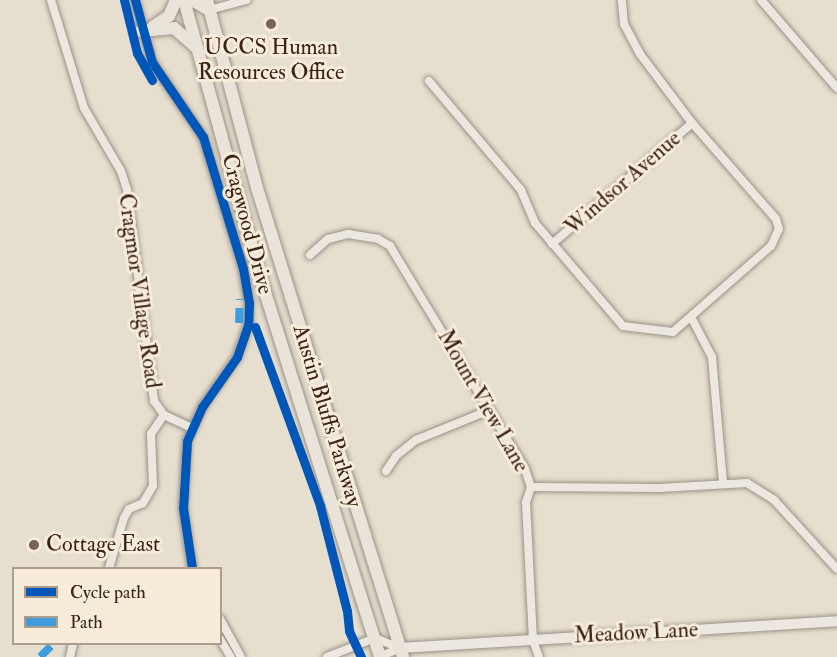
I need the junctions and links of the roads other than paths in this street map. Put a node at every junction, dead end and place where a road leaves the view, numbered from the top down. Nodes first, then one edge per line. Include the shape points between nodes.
1 (51, 0) edge
2 (135, 0) edge
3 (176, 0) edge
4 (184, 0) edge
5 (192, 0) edge
6 (248, 0) edge
7 (622, 0) edge
8 (761, 0) edge
9 (208, 5) edge
10 (141, 31) junction
11 (197, 47) junction
12 (429, 81) dead end
13 (837, 88) edge
14 (692, 123) junction
15 (552, 244) junction
16 (310, 255) dead end
17 (691, 317) junction
18 (490, 410) junction
19 (164, 416) junction
20 (192, 428) junction
21 (386, 471) dead end
22 (723, 482) junction
23 (531, 487) junction
24 (109, 567) edge
25 (192, 567) edge
26 (837, 569) edge
27 (837, 621) edge
28 (222, 622) edge
29 (375, 638) junction
30 (533, 640) junction
31 (222, 642) edge
32 (401, 652) edge
33 (231, 657) edge
34 (242, 657) edge
35 (327, 657) edge
36 (380, 657) edge
37 (539, 657) edge

1 - 19 street, Cragmor Village Road via 81,100 124,179 146,315 151,386
2 - 10 street, Cragwood Drive
3 - 10 main road via 165,21
4 - 11 main road, Austin Bluffs Parkway
5 - 9 main road
6 - 9 street
7 - 14 street, Windsor Avenue via 629,37
8 - 13 street
9 - 32 main road, Austin Bluffs Parkway via 257,188
10 - 11 main road via 174,28
10 - 20 street, Cragwood Drive via 157,72 203,137 248,289 249,313 243,344
11 - 29 main road, Austin Bluffs Parkway via 259,273
12 - 15 street via 522,190 535,224
14 - 15 street, Windsor Avenue
14 - 17 street via 776,219 779,229 771,246
15 - 17 street via 623,326 673,332
16 - 18 street, Mount View Lane via 328,239 348,234 378,239 390,246
17 - 22 street via 712,357
18 - 21 street via 416,440 396,456
18 - 23 street, Mount View Lane via 525,469
19 - 20 street
19 - 24 street via 151,434 153,486 143,503 126,513
20 - 25 street, Cragwood Drive via 185,454 183,488
22 - 23 street via 660,488
22 - 26 street via 747,483 765,492
23 - 30 street, Mount View Lane via 526,502
27 - 30 street, Meadow Lane
28 - 34 street
29 - 32 street, Meadow Lane
29 - 35 street
29 - 36 main road, Austin Bluffs Parkway
30 - 32 street, Meadow Lane
30 - 37 street, Mount View Lane
31 - 33 street
32 - 36 street, Meadow Lane

